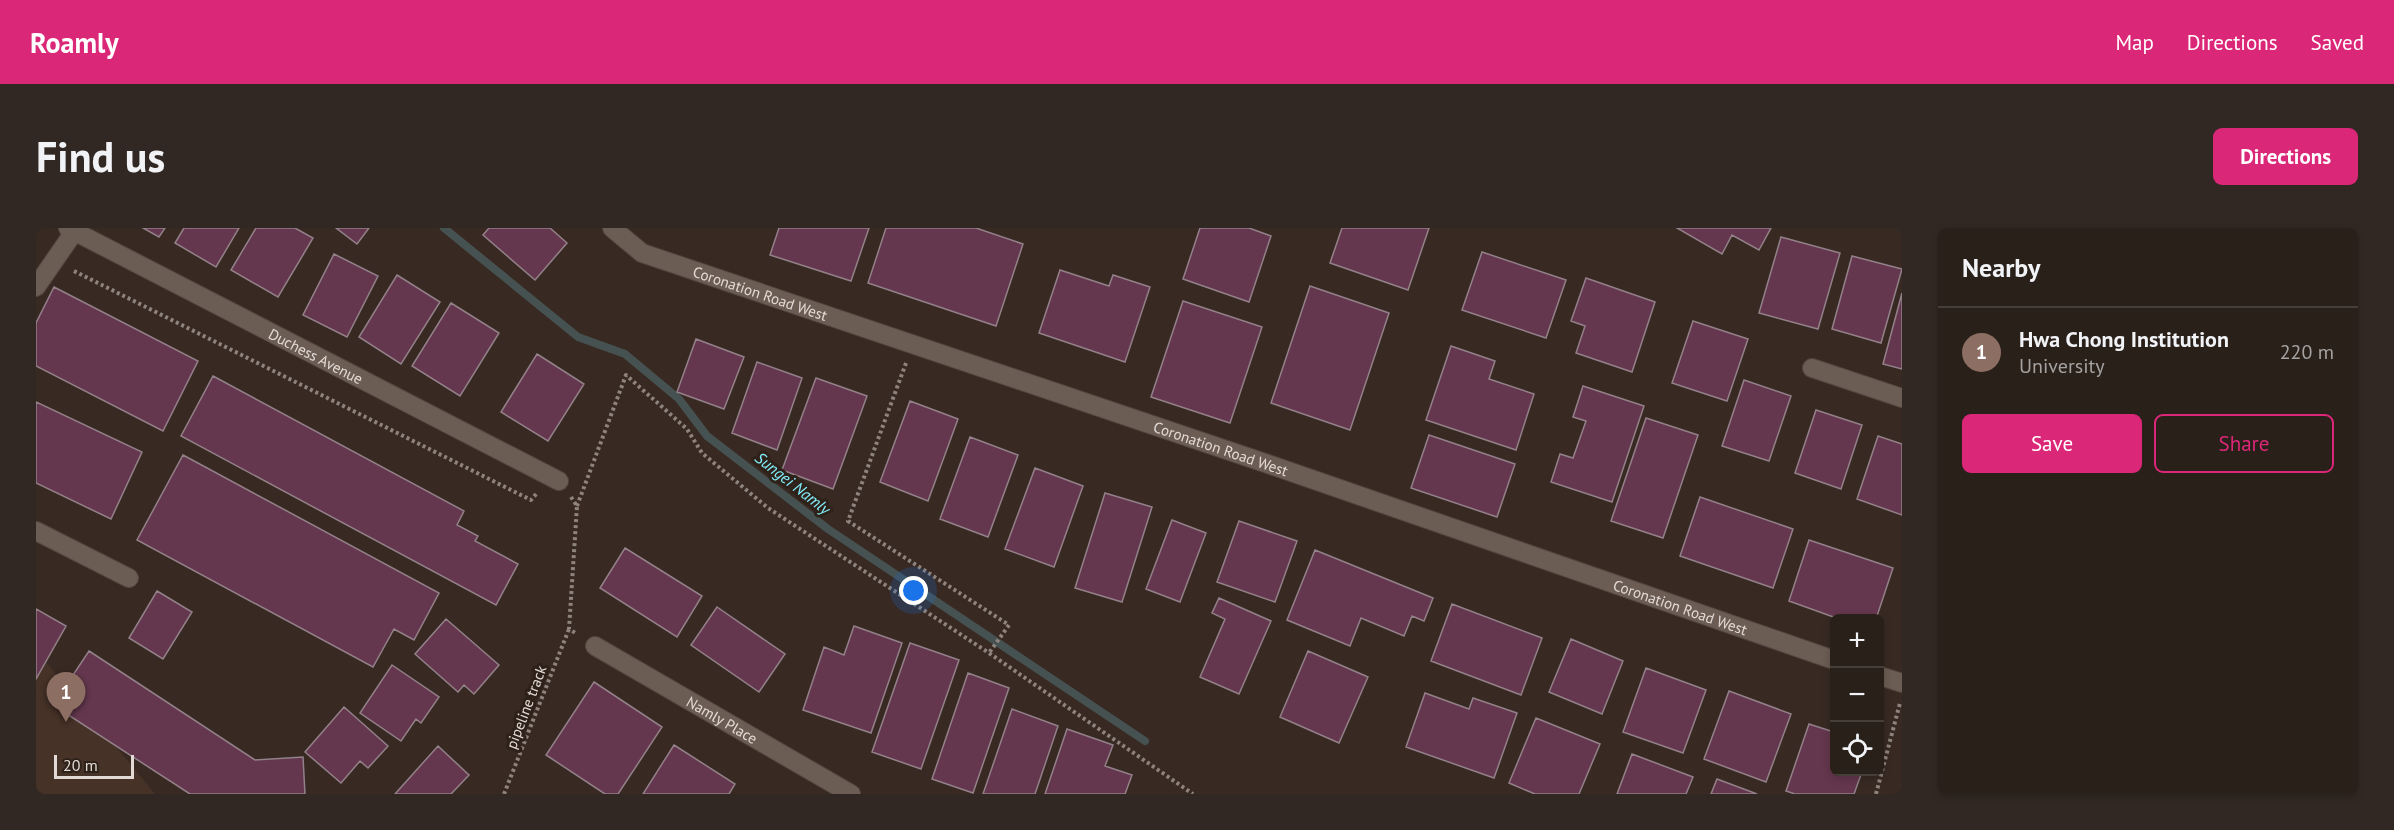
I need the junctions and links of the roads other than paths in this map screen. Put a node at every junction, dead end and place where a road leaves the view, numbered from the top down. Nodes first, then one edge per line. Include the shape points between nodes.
1 (612, 228) edge
2 (71, 230) edge
3 (36, 287) edge
4 (1812, 368) dead end
5 (1902, 398) edge
6 (555, 479) road end
7 (36, 531) edge
8 (129, 578) dead end
9 (595, 646) road end
10 (1830, 659) edge
11 (1884, 677) edge
12 (1902, 683) edge
13 (851, 794) edge

1 - 10 street, Coronation Road West via 642,253
2 - 3 street, Duchess Avenue
2 - 6 street, Duchess Avenue
4 - 5 street
7 - 8 street
9 - 13 street, Namly Place
11 - 12 street

